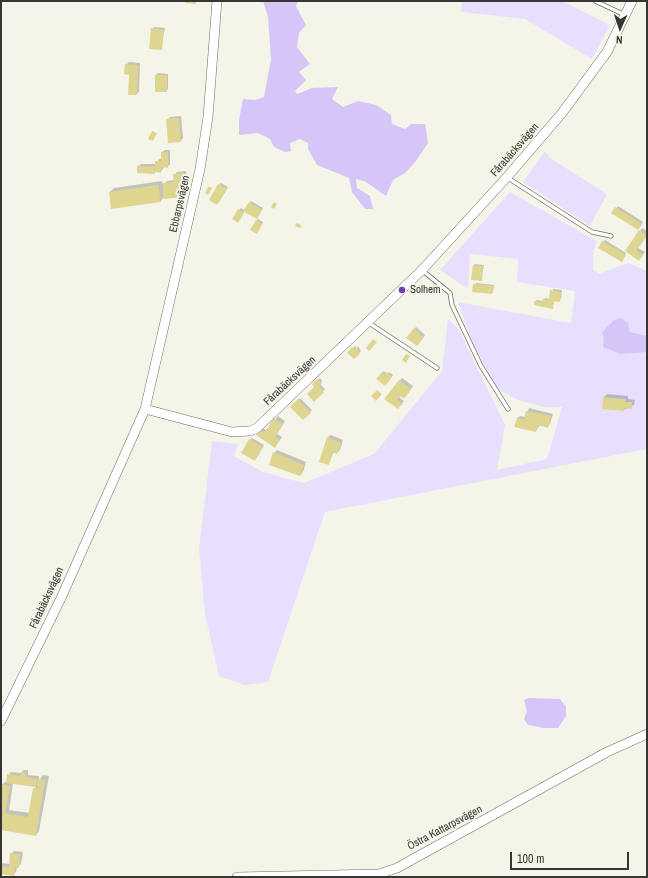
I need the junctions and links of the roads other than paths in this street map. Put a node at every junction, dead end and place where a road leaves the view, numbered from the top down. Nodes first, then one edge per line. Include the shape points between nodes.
1 (217, 1) edge
2 (595, 1) edge
3 (632, 1) edge
4 (626, 16) junction
5 (507, 177) junction
6 (611, 236) dead end
7 (422, 270) junction
8 (368, 323) junction
9 (437, 368) dead end
10 (145, 409) junction
11 (508, 409) dead end
12 (1, 721) edge
13 (647, 734) edge
14 (237, 877) edge

1 - 10 street, Ebbarpsvägen via 208,117 200,169
2 - 4 lane
3 - 4 street, Fårabäcksvägen
4 - 5 street, Fårabäcksvägen via 607,52 567,107
5 - 6 lane via 592,232
5 - 7 street, Fårabäcksvägen
7 - 8 street, Fårabäcksvägen
7 - 11 lane via 450,293 452,304 481,366
8 - 9 lane
8 - 10 street, Fårabäcksvägen via 257,428 250,431 232,432
10 - 12 street, Fårabäcksvägen via 62,596
13 - 14 street, Östra Kattarpsvägen via 607,752 397,868 379,874

